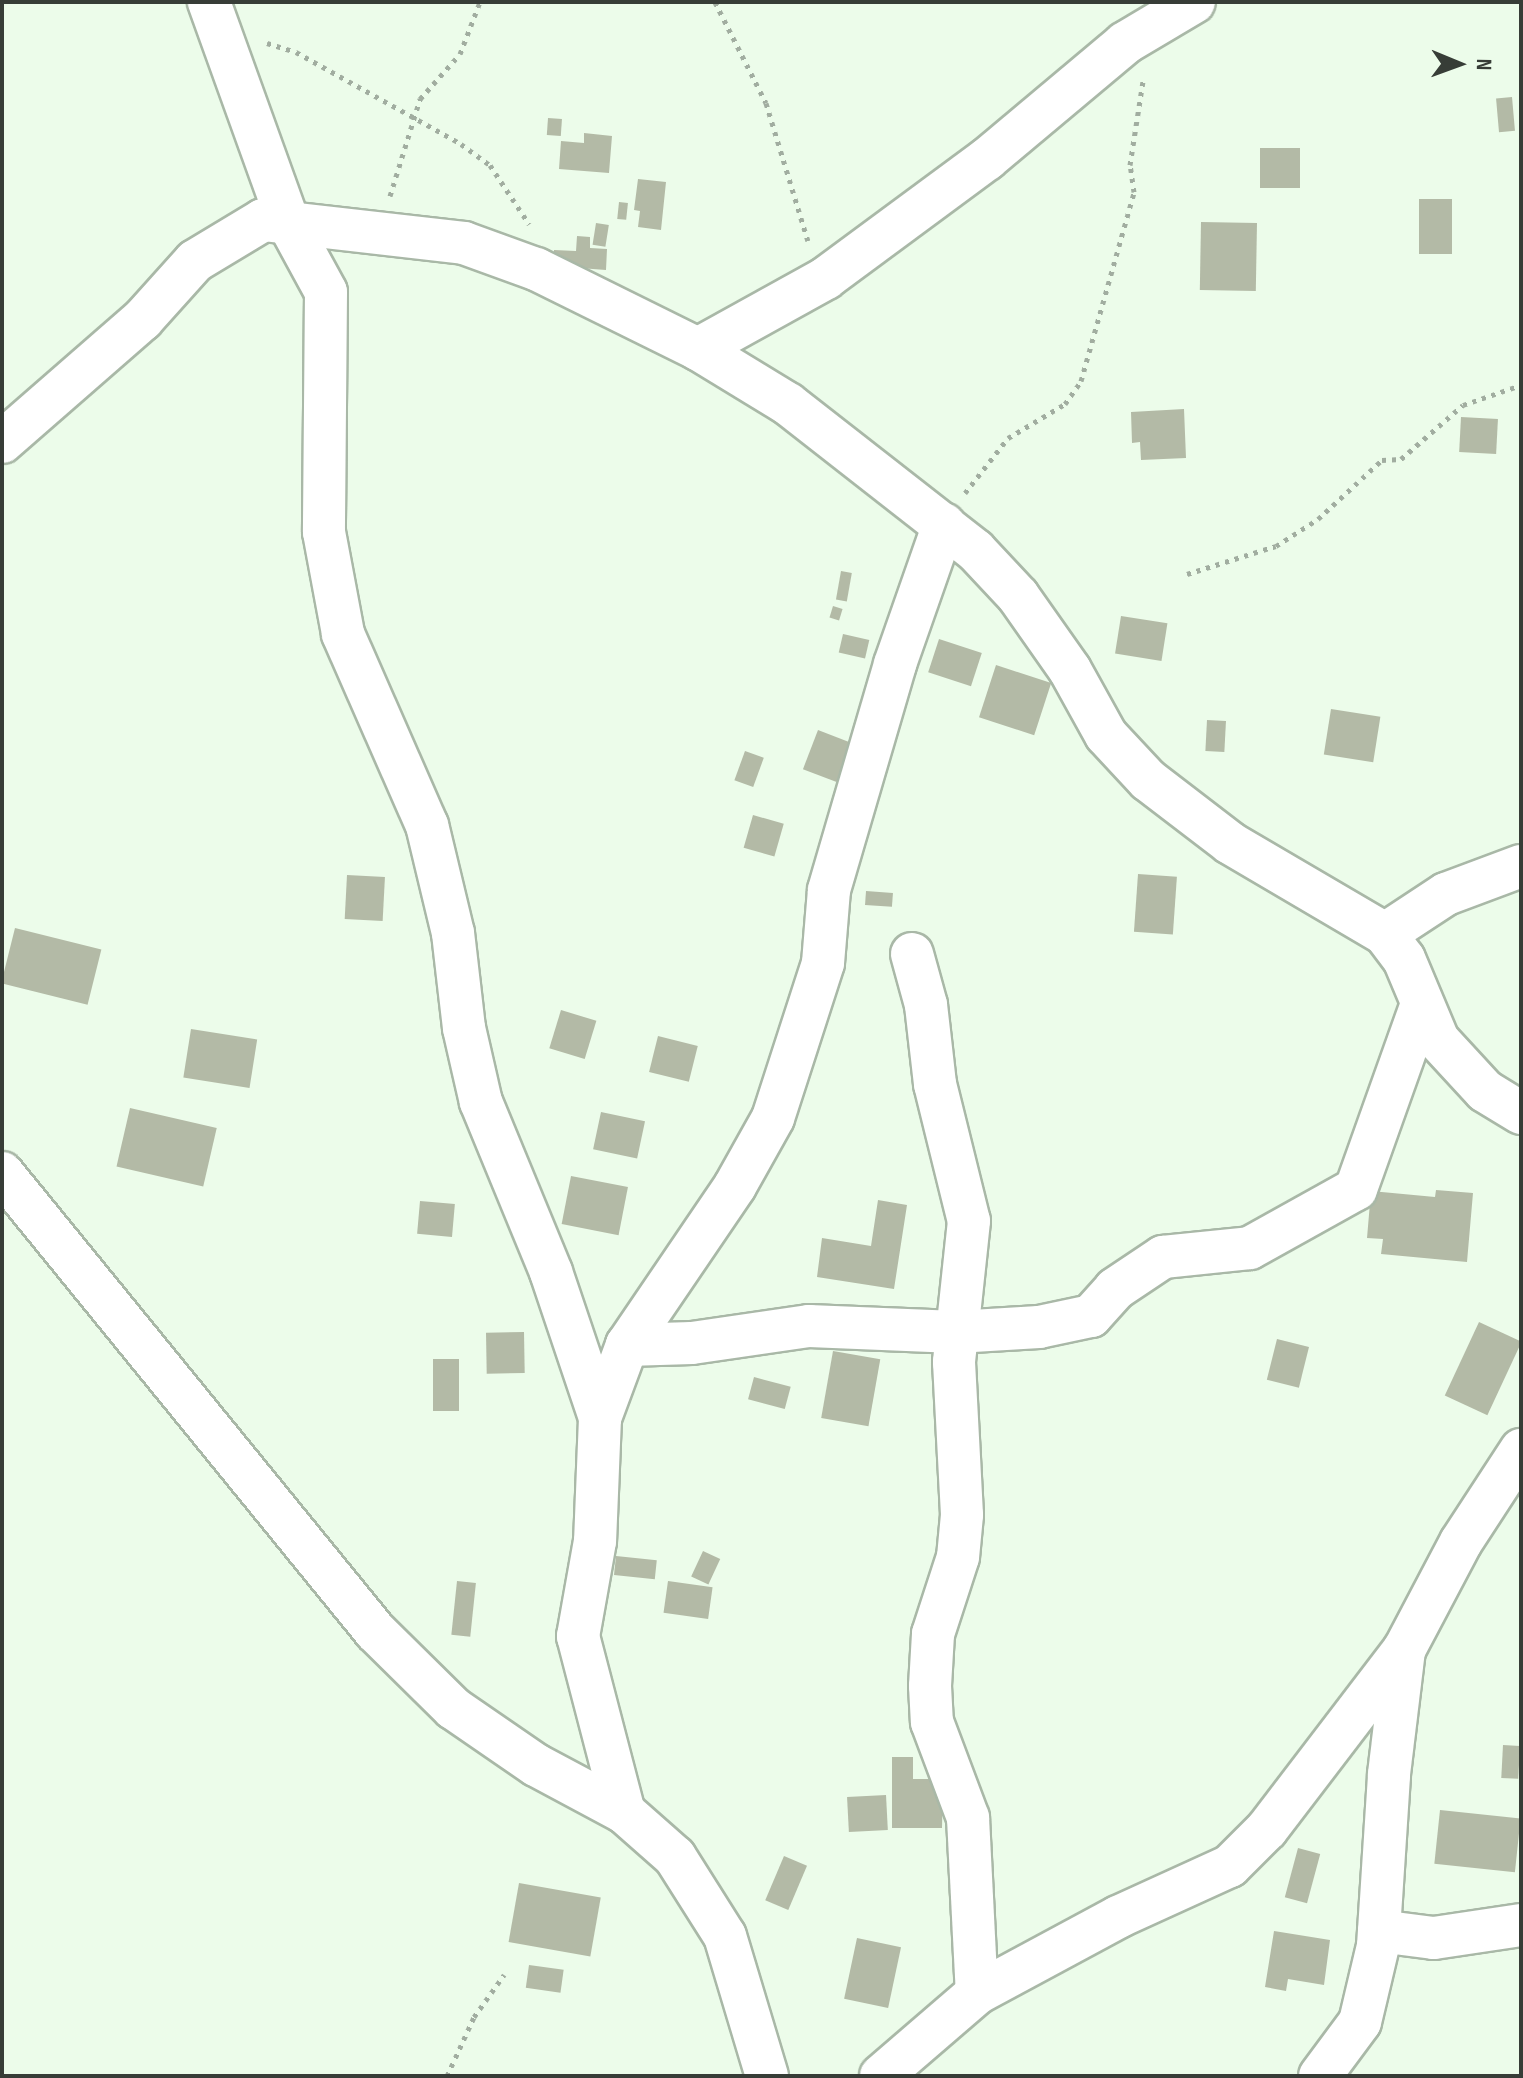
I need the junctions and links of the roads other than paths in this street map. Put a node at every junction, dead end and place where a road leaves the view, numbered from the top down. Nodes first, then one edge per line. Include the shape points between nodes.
1 (1194, 2) edge
2 (213, 13) edge
3 (289, 224) junction
4 (698, 349) junction
5 (2, 442) edge
6 (944, 524) junction
7 (1521, 866) edge
8 (1385, 934) junction
9 (912, 954) dead end
10 (1421, 1006) junction
11 (1521, 1113) edge
12 (2, 1173) edge
13 (956, 1332) junction
14 (627, 1345) junction
15 (600, 1418) junction
16 (1521, 1450) edge
17 (1404, 1650) junction
18 (624, 1812) junction
19 (1521, 1925) edge
20 (1379, 1931) junction
21 (977, 1993) junction
22 (767, 2076) edge
23 (881, 2076) edge
24 (1320, 2076) edge

1 - 4 street via 1149,28 987,159 826,278
2 - 3 street
3 - 4 street via 464,243 536,269
3 - 5 street via 263,220 235,232 195,261 142,320
3 - 15 street via 328,305 324,532 336,610 427,825 453,933 464,1028 481,1102 551,1272
4 - 6 street via 788,404
6 - 8 street via 1018,596 1070,670 1106,735 1148,780 1230,843
6 - 14 street via 895,664 829,890 823,963 773,1118 735,1186
7 - 8 street via 1446,894
8 - 10 street via 1404,959
9 - 13 street via 926,1005 935,1084 969,1221
10 - 11 street via 1438,1040 1485,1091
10 - 13 street via 1399,1055 1356,1189 1348,1195 1250,1248 1163,1257 1115,1289 1091,1316 1039,1327
12 - 18 street via 375,1631 453,1708 536,1765
13 - 14 street via 809,1326 692,1343
13 - 21 street via 962,1515 954,1577 933,1634 930,1686 932,1722 968,1818
14 - 15 street
15 - 18 street via 595,1541 578,1636
16 - 17 street via 1461,1542
17 - 20 street
17 - 21 street via 1267,1829 1230,1866 1118,1917
18 - 22 street via 675,1857 725,1936
19 - 20 street via 1434,1938
20 - 24 street via 1360,2022
21 - 23 street

